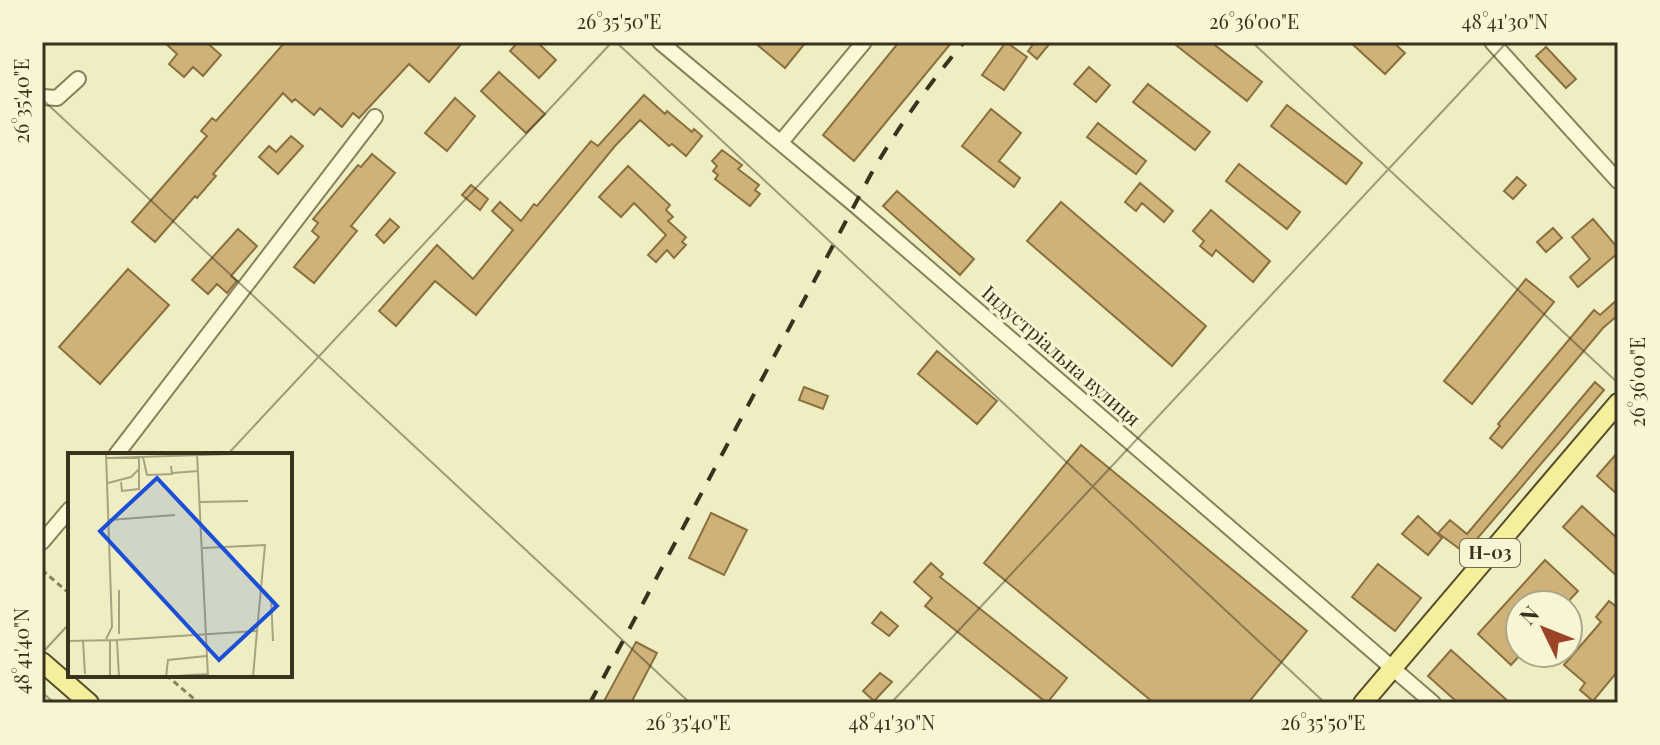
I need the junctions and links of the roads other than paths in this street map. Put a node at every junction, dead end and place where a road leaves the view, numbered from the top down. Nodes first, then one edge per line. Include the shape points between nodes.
1 (660, 42) edge
2 (864, 42) edge
3 (1492, 42) edge
4 (78, 79) dead end
5 (42, 97) edge
6 (375, 117) dead end
7 (781, 142) junction
8 (1618, 181) edge
9 (1618, 403) edge
10 (118, 453) edge
11 (68, 511) edge
12 (42, 542) edge
13 (42, 662) edge
14 (1392, 668) junction
15 (89, 703) edge
16 (1363, 703) edge
17 (1433, 703) edge

1 - 7 street, Індустріальна вулиця
2 - 7 street
3 - 8 street
4 - 5 street via 57,98
6 - 10 street
7 - 14 street, Індустріальна вулиця
9 - 14 main road, Н-03
11 - 12 street
13 - 15 main road
14 - 16 main road, Н-03
14 - 17 street, Індустріальна вулиця

